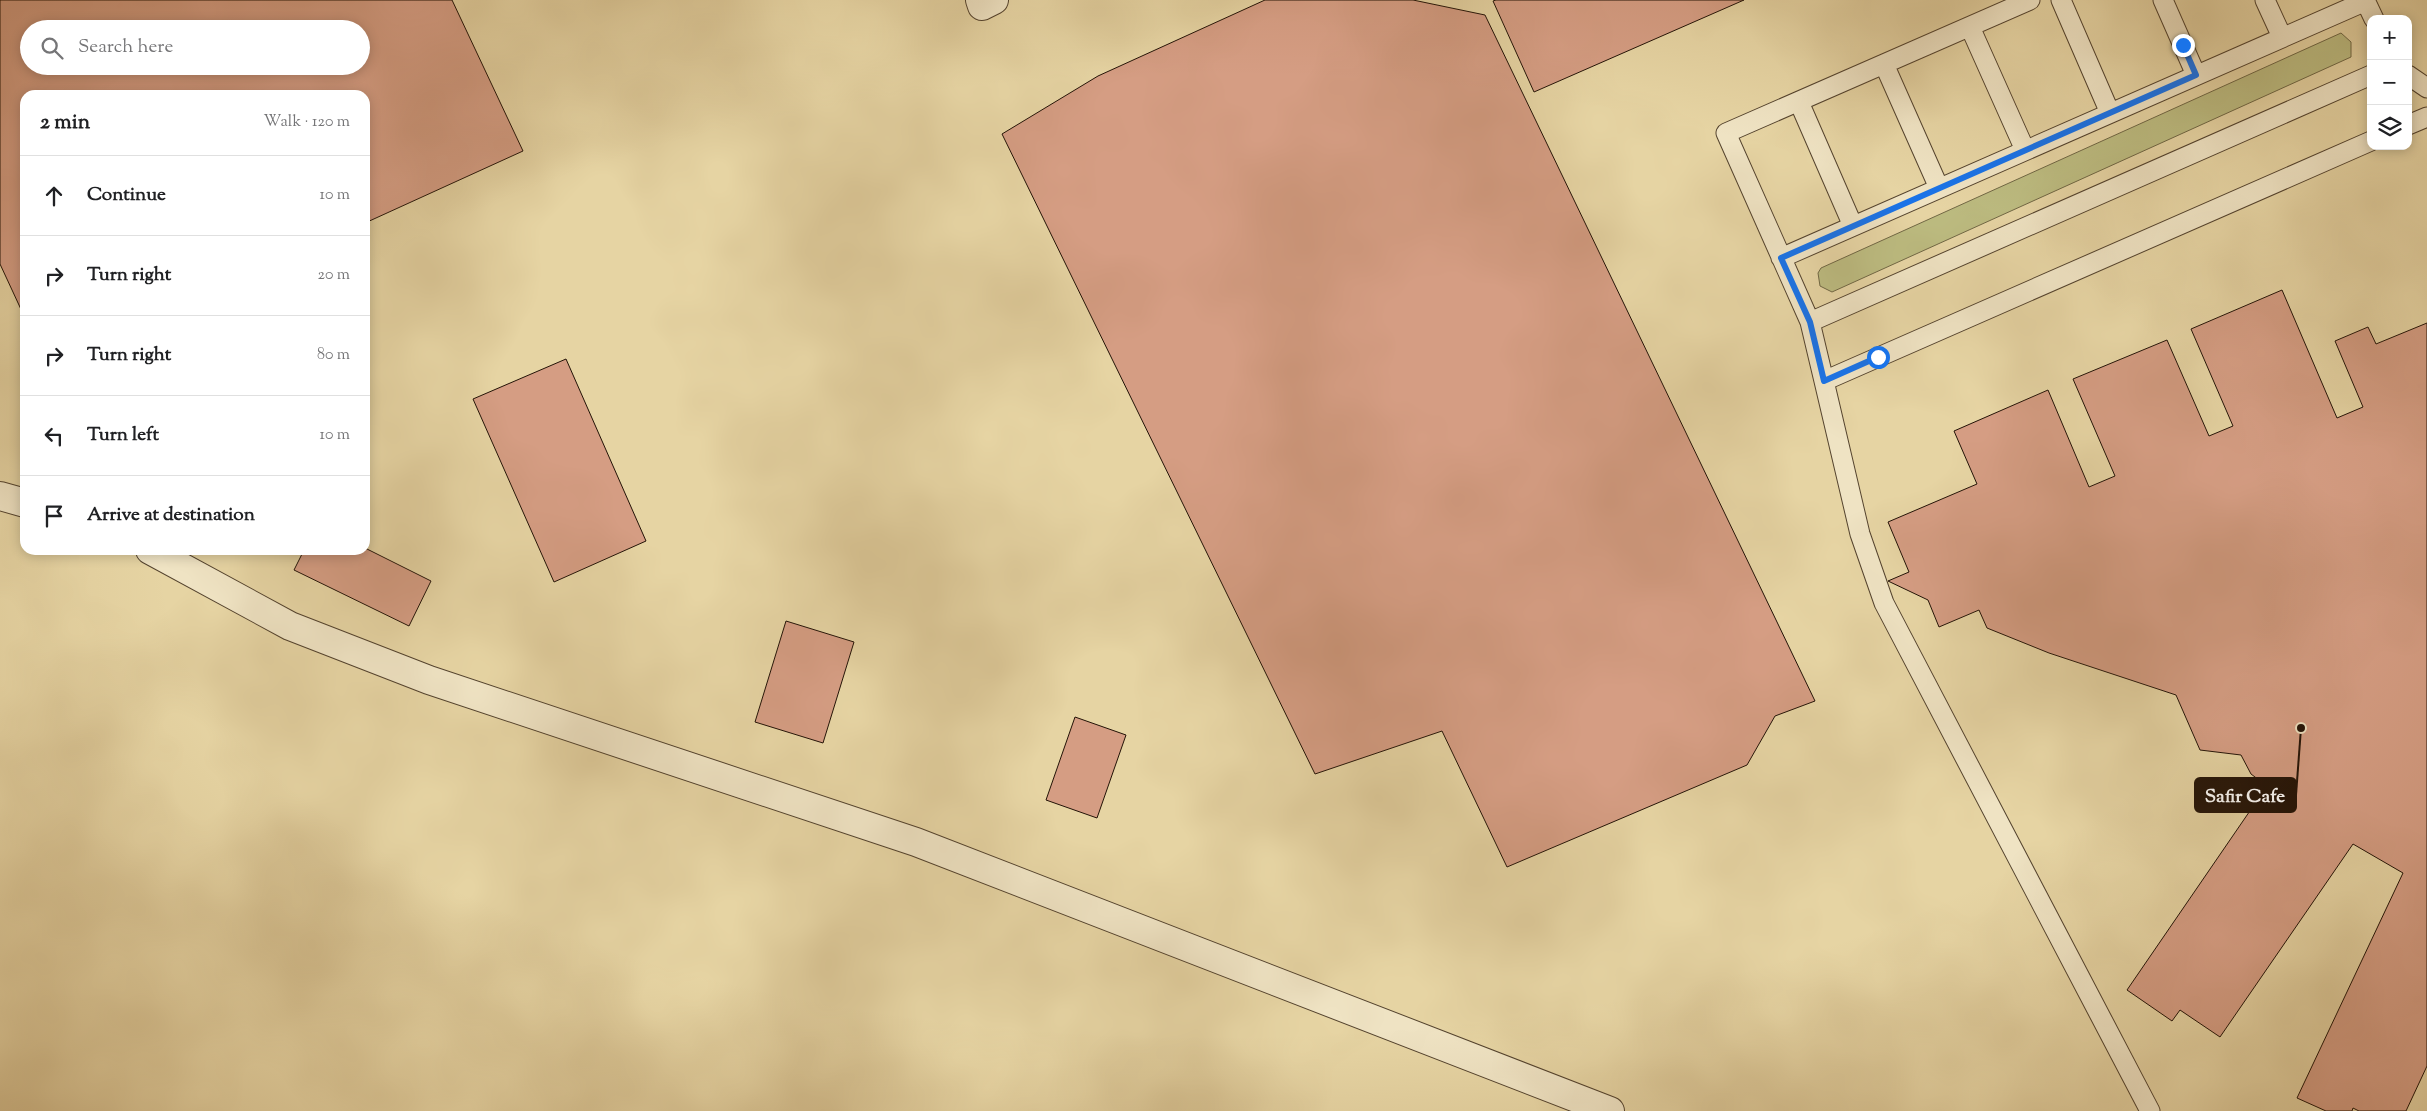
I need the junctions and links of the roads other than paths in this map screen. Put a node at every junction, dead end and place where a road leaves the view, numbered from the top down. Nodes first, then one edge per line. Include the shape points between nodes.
1 (980, 0) edge
2 (994, 0) edge
3 (2030, 0) edge
4 (2060, 0) edge
5 (2163, 0) edge
6 (2265, 0) edge
7 (2366, 0) edge
8 (2372, 15) edge
9 (1970, 27) junction
10 (2282, 38) junction
11 (1884, 64) junction
12 (2196, 75) junction
13 (2367, 77) edge
14 (2412, 78) edge
15 (2427, 88) edge
16 (1799, 102) junction
17 (2110, 113) junction
18 (2427, 116) edge
19 (2412, 123) edge
20 (2367, 143) edge
21 (2025, 150) junction
22 (1939, 188) junction
23 (1853, 226) junction
24 (1781, 258) junction
25 (1810, 322) junction
26 (1824, 381) junction
27 (0, 496) edge
28 (20, 501) edge
29 (159, 555) edge
30 (1610, 1111) edge
31 (2150, 1111) edge

1 - 2 street via 982,6
3 - 9 lane
4 - 17 lane
5 - 12 lane
6 - 10 lane
7 - 8 lane
7 - 10 lane
9 - 11 lane
9 - 21 lane
10 - 12 lane
11 - 16 lane
11 - 22 lane
12 - 17 lane
13 - 25 lane
14 - 15 lane
16 - 23 lane
16 - 24 lane via 1726,133
17 - 21 lane
18 - 19 lane
20 - 26 lane
21 - 22 lane
22 - 23 lane
23 - 24 lane
24 - 25 lane
25 - 26 lane
26 - 31 lane via 1860,534 1884,603
27 - 28 street
29 - 30 street via 290,626 428,680 916,842

